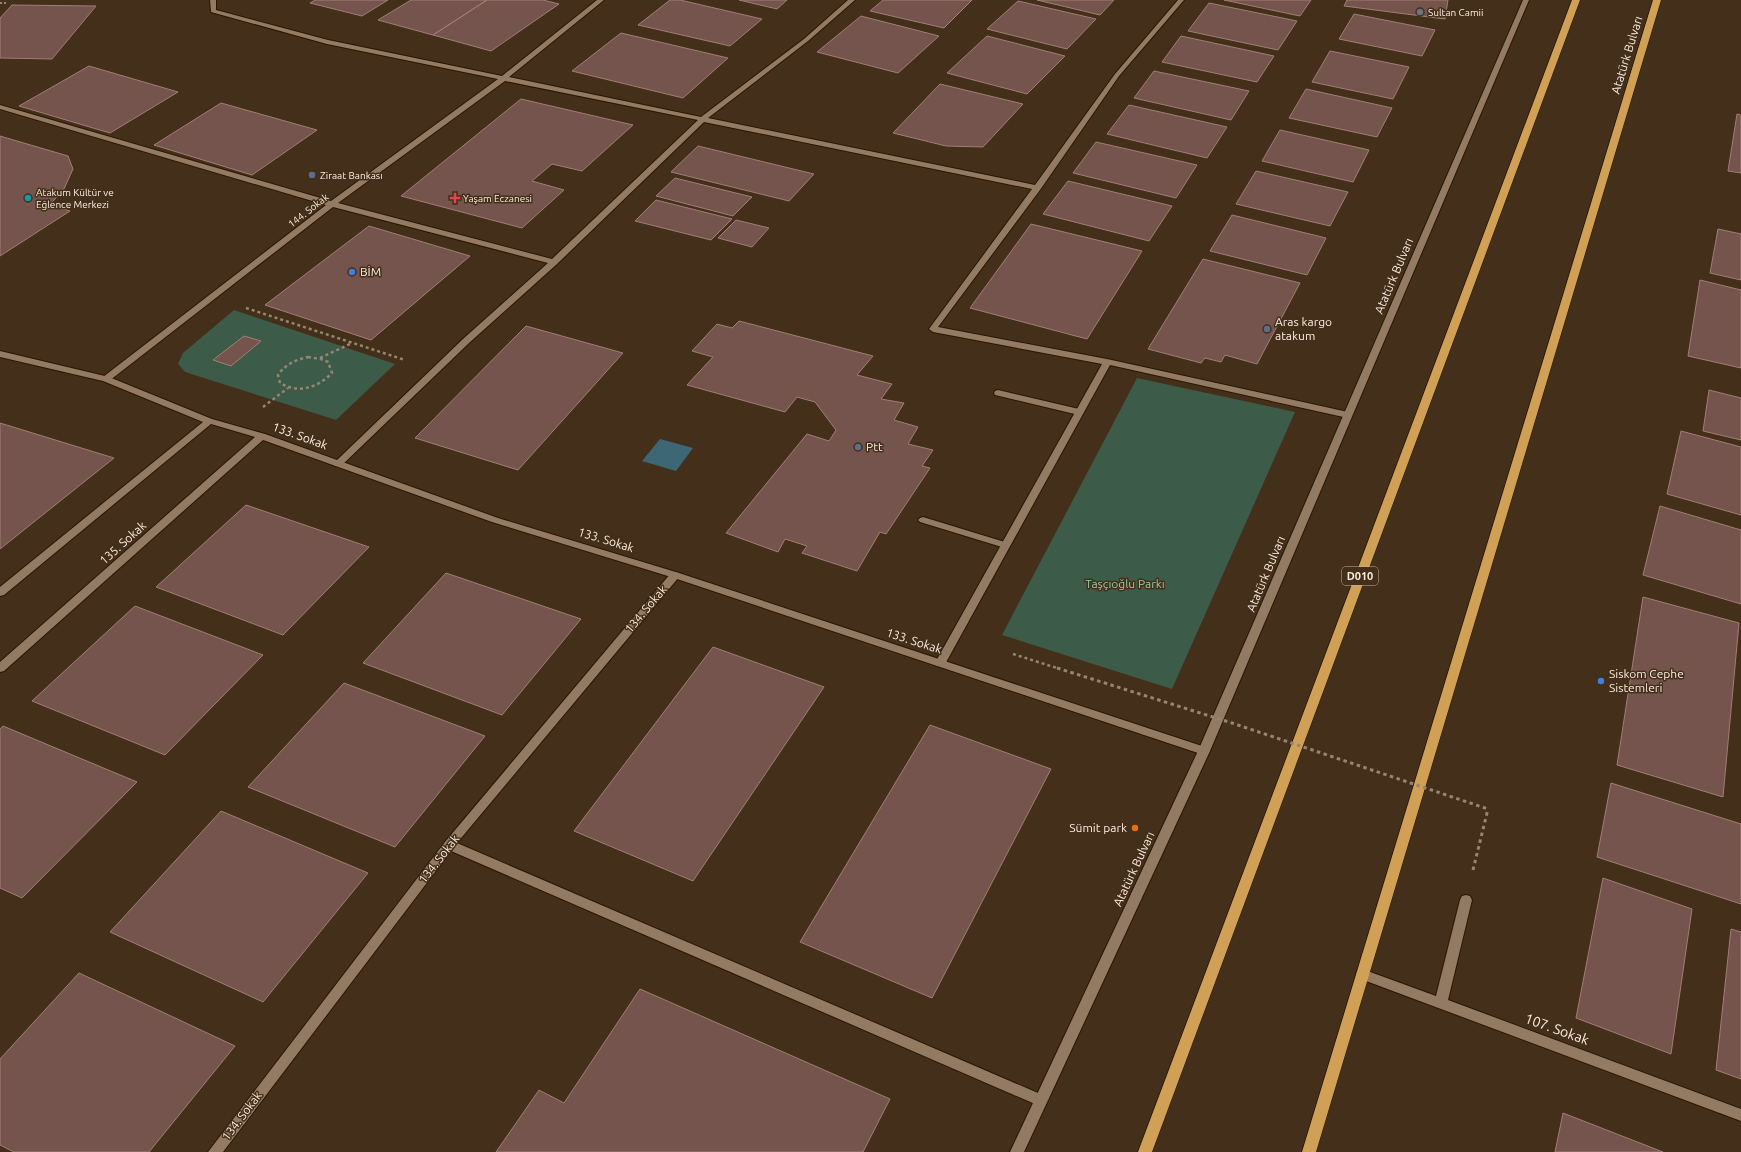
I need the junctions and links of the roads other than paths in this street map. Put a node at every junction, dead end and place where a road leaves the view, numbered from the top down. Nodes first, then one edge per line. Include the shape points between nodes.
1 (213, 0) edge
2 (601, 0) edge
3 (852, 0) edge
4 (1181, 0) edge
5 (1526, 0) edge
6 (1576, 0) edge
7 (1657, 0) edge
8 (505, 77) junction
9 (0, 106) edge
10 (702, 119) junction
11 (1037, 188) junction
12 (332, 204) junction
13 (554, 262) junction
14 (0, 354) edge
15 (1107, 362) junction
16 (106, 379) junction
17 (998, 393) dead end
18 (1079, 412) junction
19 (1348, 415) junction
20 (209, 421) junction
21 (262, 436) junction
22 (338, 464) junction
23 (923, 520) dead end
24 (1005, 545) junction
25 (675, 575) junction
26 (0, 592) edge
27 (940, 663) junction
28 (0, 668) edge
29 (1204, 751) junction
30 (449, 845) junction
31 (1466, 900) road end
32 (1362, 974) junction
33 (1441, 1003) junction
34 (1040, 1100) junction
35 (1741, 1115) edge
36 (215, 1152) edge
37 (1017, 1152) edge
38 (1145, 1152) edge
39 (1309, 1152) edge

1 - 8 street via 213,11 312,38
2 - 8 street, 144. Sokak
3 - 10 street via 806,40
4 - 11 street via 1117,75
5 - 19 street, Atatürk Bulvarı
6 - 38 highway, D010
7 - 32 highway, Atatürk Bulvarı
8 - 10 street
8 - 12 street, 144. Sokak
9 - 12 street
10 - 11 street
10 - 13 street
11 - 15 street via 933,328
12 - 13 street
12 - 16 street, 144. Sokak
13 - 22 street
14 - 16 street, 133. Sokak
15 - 18 street
15 - 19 street
16 - 20 street, 133. Sokak
17 - 18 street
18 - 24 street
19 - 29 street, Atatürk Bulvarı
20 - 21 street, 133. Sokak
20 - 26 street
21 - 22 street, 133. Sokak
21 - 28 street, 135. Sokak
22 - 25 street, 133. Sokak via 495,520
23 - 24 street
24 - 27 street
25 - 27 street, 133. Sokak
25 - 30 street, 134. Sokak
27 - 29 street, 133. Sokak
29 - 34 street, Atatürk Bulvarı
30 - 34 street
30 - 36 street, 134. Sokak
31 - 33 street
32 - 33 street, 107. Sokak
32 - 39 highway, Atatürk Bulvarı
33 - 35 street, 107. Sokak
34 - 37 street, Atatürk Bulvarı

